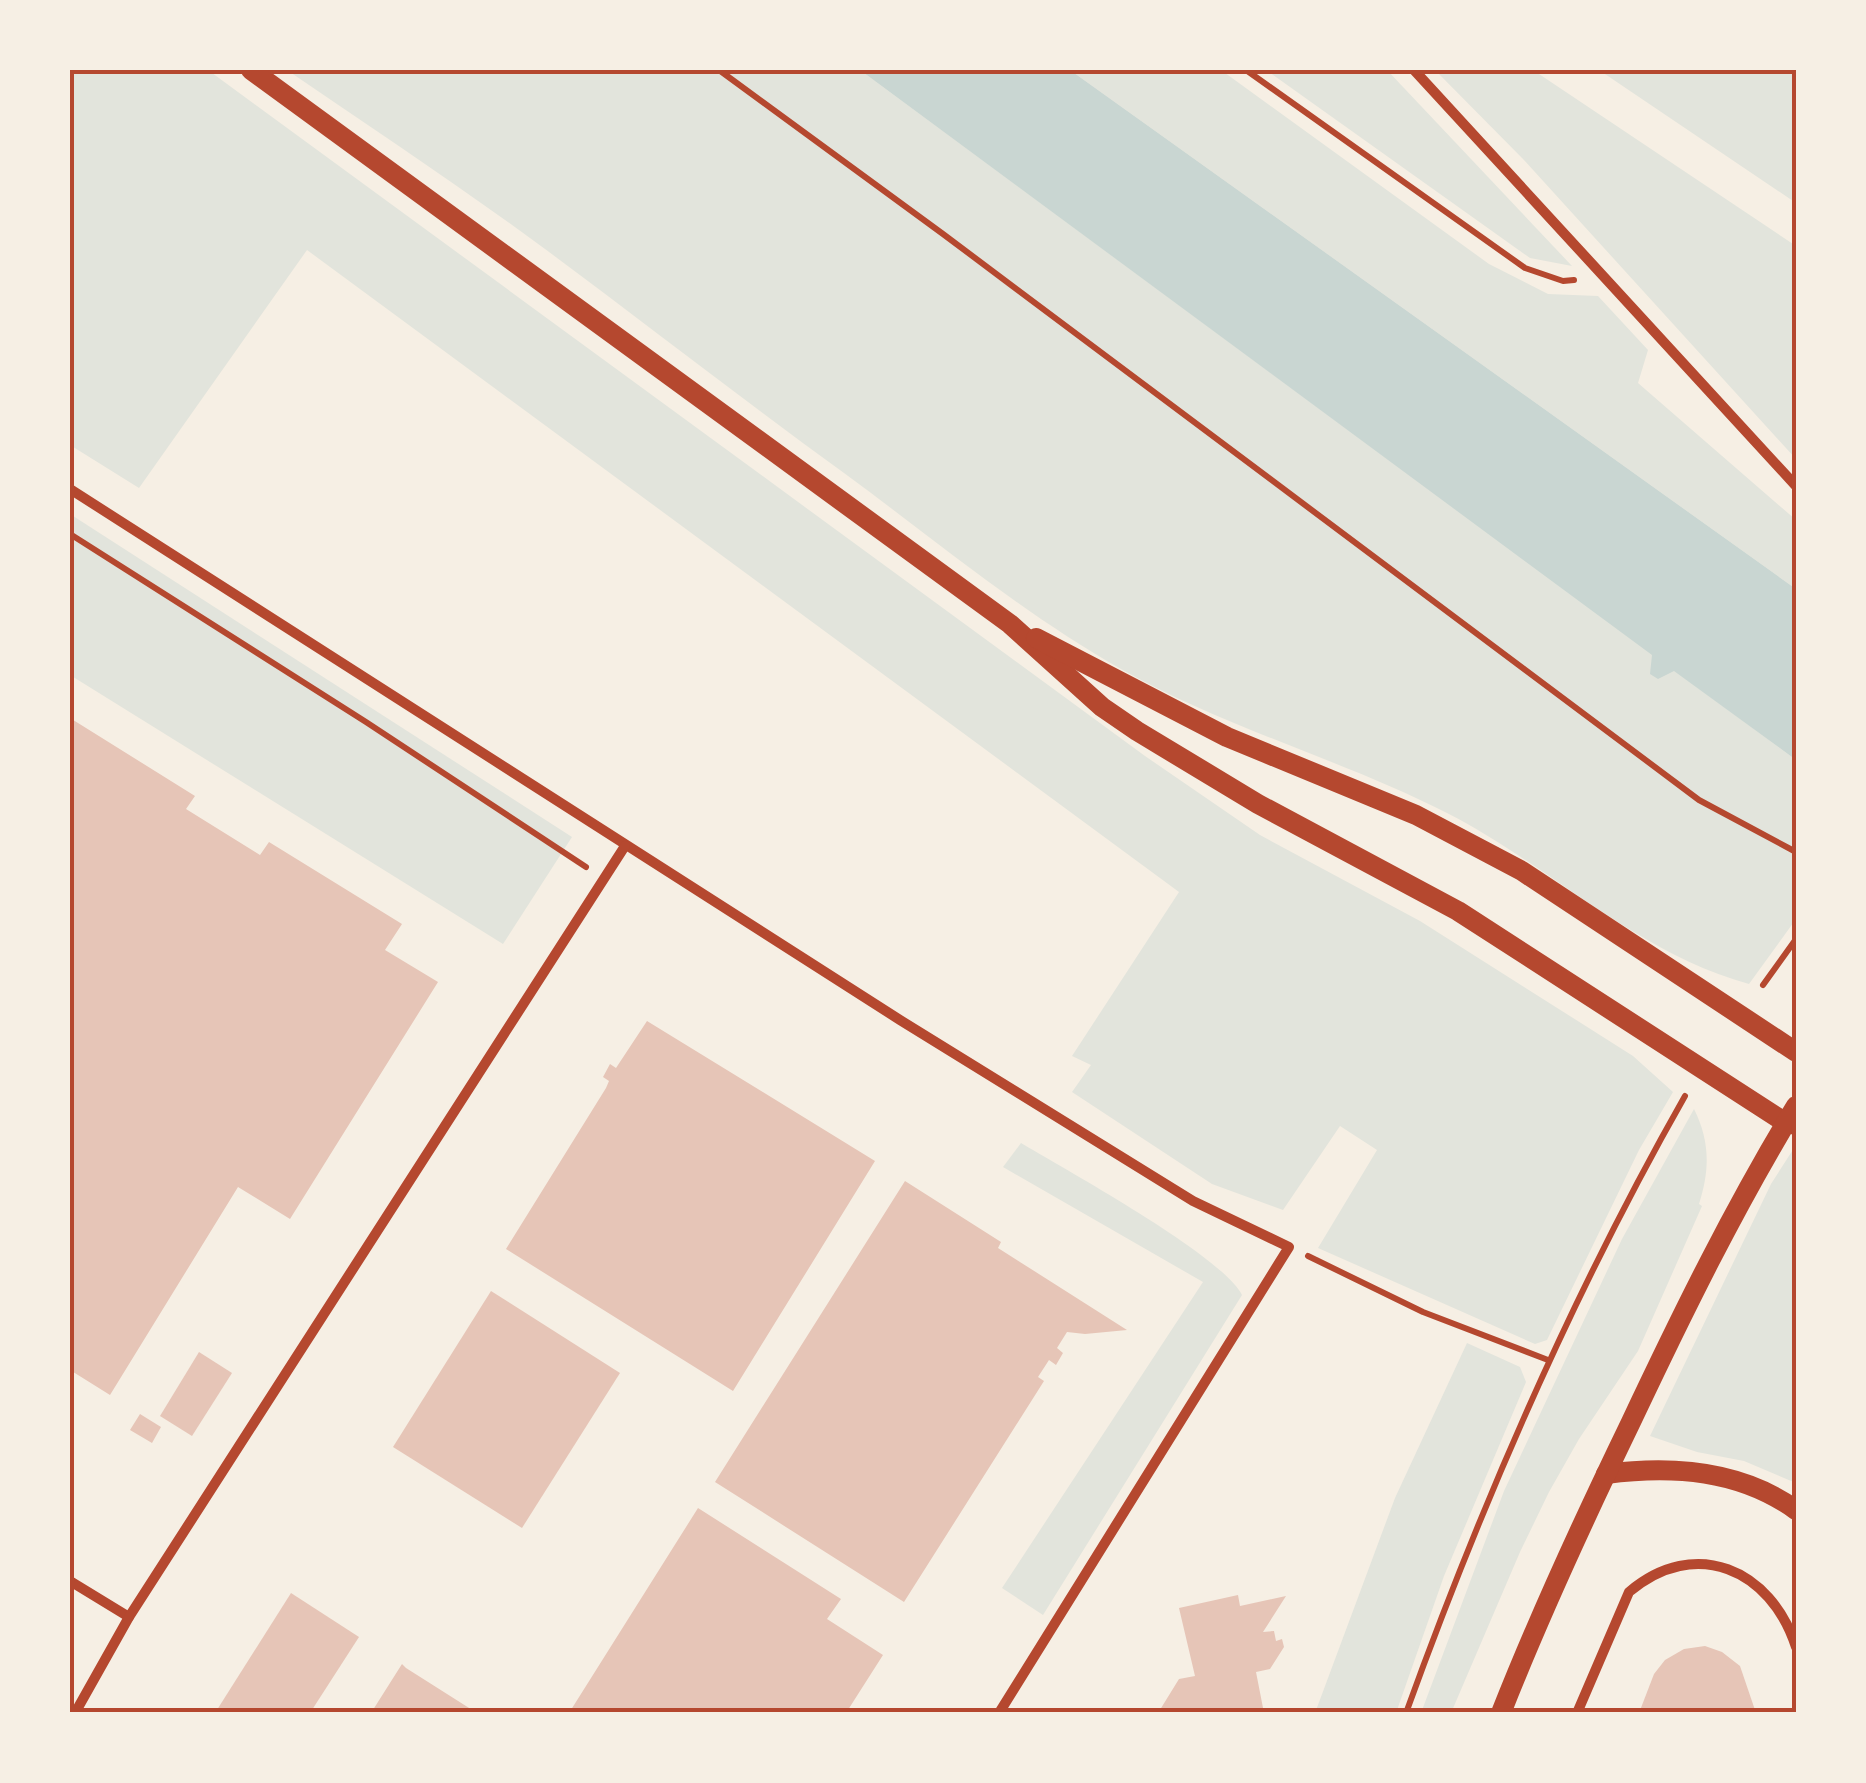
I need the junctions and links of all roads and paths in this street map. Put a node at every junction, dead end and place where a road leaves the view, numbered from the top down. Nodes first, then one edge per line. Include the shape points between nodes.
1 (251, 70) edge
2 (719, 70) edge
3 (1246, 70) edge
4 (1414, 70) edge
5 (1607, 280) junction
6 (1796, 486) edge
7 (70, 490) edge
8 (70, 534) edge
9 (1010, 624) junction
10 (625, 846) junction
11 (1796, 852) edge
12 (603, 878) junction
13 (1796, 939) edge
14 (1763, 985) dead end
15 (1796, 1052) edge
16 (1684, 1096) dead end
17 (1792, 1118) edge
18 (1289, 1247) junction
19 (1548, 1360) junction
20 (1606, 1474) junction
21 (1796, 1510) edge
22 (70, 1582) edge
23 (129, 1617) junction
24 (1796, 1648) edge
25 (75, 1713) edge
26 (999, 1713) edge
27 (1406, 1713) edge
28 (1502, 1713) edge
29 (1577, 1713) edge

1 - 9 main road
2 - 11 path via 1699,800
3 - 5 path via 1525,268 1563,280
4 - 5 street
5 - 6 street
7 - 10 street
8 - 12 path
9 - 15 main road via 1227,737 1416,814 1522,870
9 - 17 main road via 1138,731 1458,911
10 - 12 street
10 - 18 street via 1193,1201
12 - 23 street
13 - 14 path
16 - 19 path
17 - 20 main road via 1745,1189
18 - 19 path via 1423,1312
18 - 26 street
19 - 27 path
20 - 21 main road via 1704,1473 1752,1485
20 - 28 main road
22 - 23 street
23 - 25 street
24 - 29 street via 1772,1600 1743,1574 1723,1566 1678,1566 1629,1592

